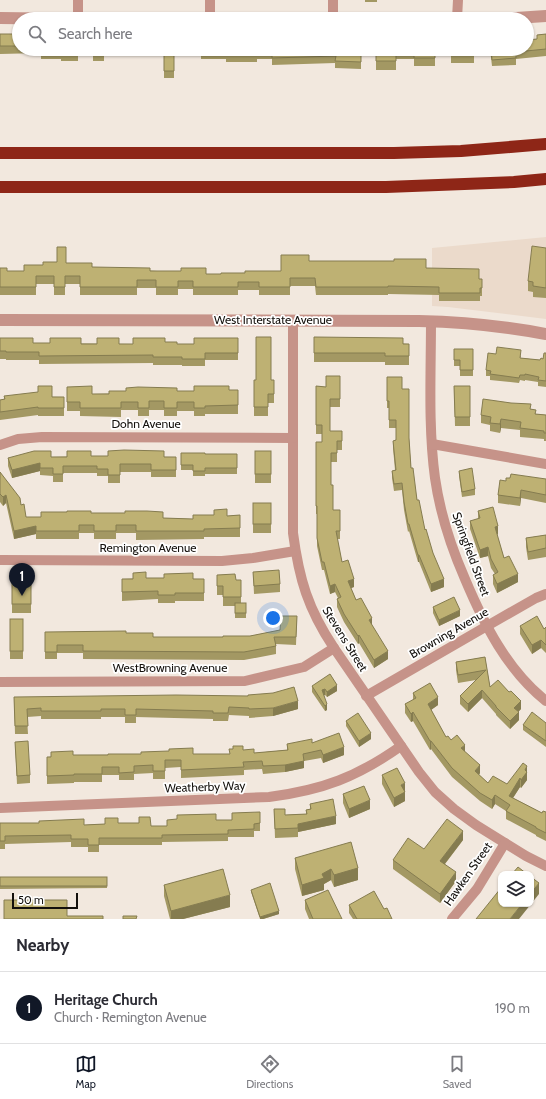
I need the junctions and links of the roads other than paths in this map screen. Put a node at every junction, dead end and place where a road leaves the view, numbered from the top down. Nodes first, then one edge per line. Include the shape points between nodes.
1 (78, 0) edge
2 (210, 0) edge
3 (333, 0) edge
4 (458, 0) edge
5 (79, 12) edge
6 (210, 12) edge
7 (333, 12) edge
8 (457, 12) edge
9 (546, 16) edge
10 (534, 17) edge
11 (0, 18) edge
12 (12, 18) edge
13 (546, 144) edge
14 (0, 153) edge
15 (546, 179) edge
16 (0, 187) edge
17 (0, 320) edge
18 (293, 320) junction
19 (431, 321) junction
20 (546, 334) edge
21 (294, 438) junction
22 (432, 444) junction
23 (0, 445) edge
24 (546, 464) edge
25 (295, 551) junction
26 (0, 560) edge
27 (546, 594) edge
28 (487, 626) junction
29 (334, 648) junction
30 (0, 682) edge
31 (366, 696) junction
32 (546, 701) edge
33 (401, 746) junction
34 (0, 808) edge
35 (505, 843) junction
36 (546, 866) edge
37 (452, 919) edge

1 - 5 street
2 - 6 street
3 - 7 street
4 - 8 street
9 - 10 street
11 - 12 street
13 - 14 highway via 394,153
15 - 16 highway via 386,187
17 - 18 street, West Interstate Avenue
18 - 19 street, West Interstate Avenue
18 - 21 street, Stevens Street
19 - 20 street, West Interstate Avenue via 494,325
19 - 22 street, Springfield Street
21 - 23 street, Dohn Avenue via 42,437 18,439
21 - 25 street, Stevens Street via 292,521
22 - 24 street
22 - 28 street, Springfield Street via 435,480 446,528 467,584
25 - 26 street, Remington Avenue via 222,561
25 - 29 street, Stevens Street via 306,594 318,622
27 - 28 street, Browning Avenue
28 - 31 street, Browning Avenue
28 - 32 street, Springfield Street via 513,667
29 - 30 street, WestBrowning Avenue via 304,667 245,681
29 - 31 street, Stevens Street
31 - 33 street, Stevens Street
33 - 34 street, Weatherby Way via 349,777 290,794
33 - 35 street, Stevens Street via 426,782 444,801
35 - 36 street, Stevens Street
35 - 37 street, Hawken Street via 476,889

